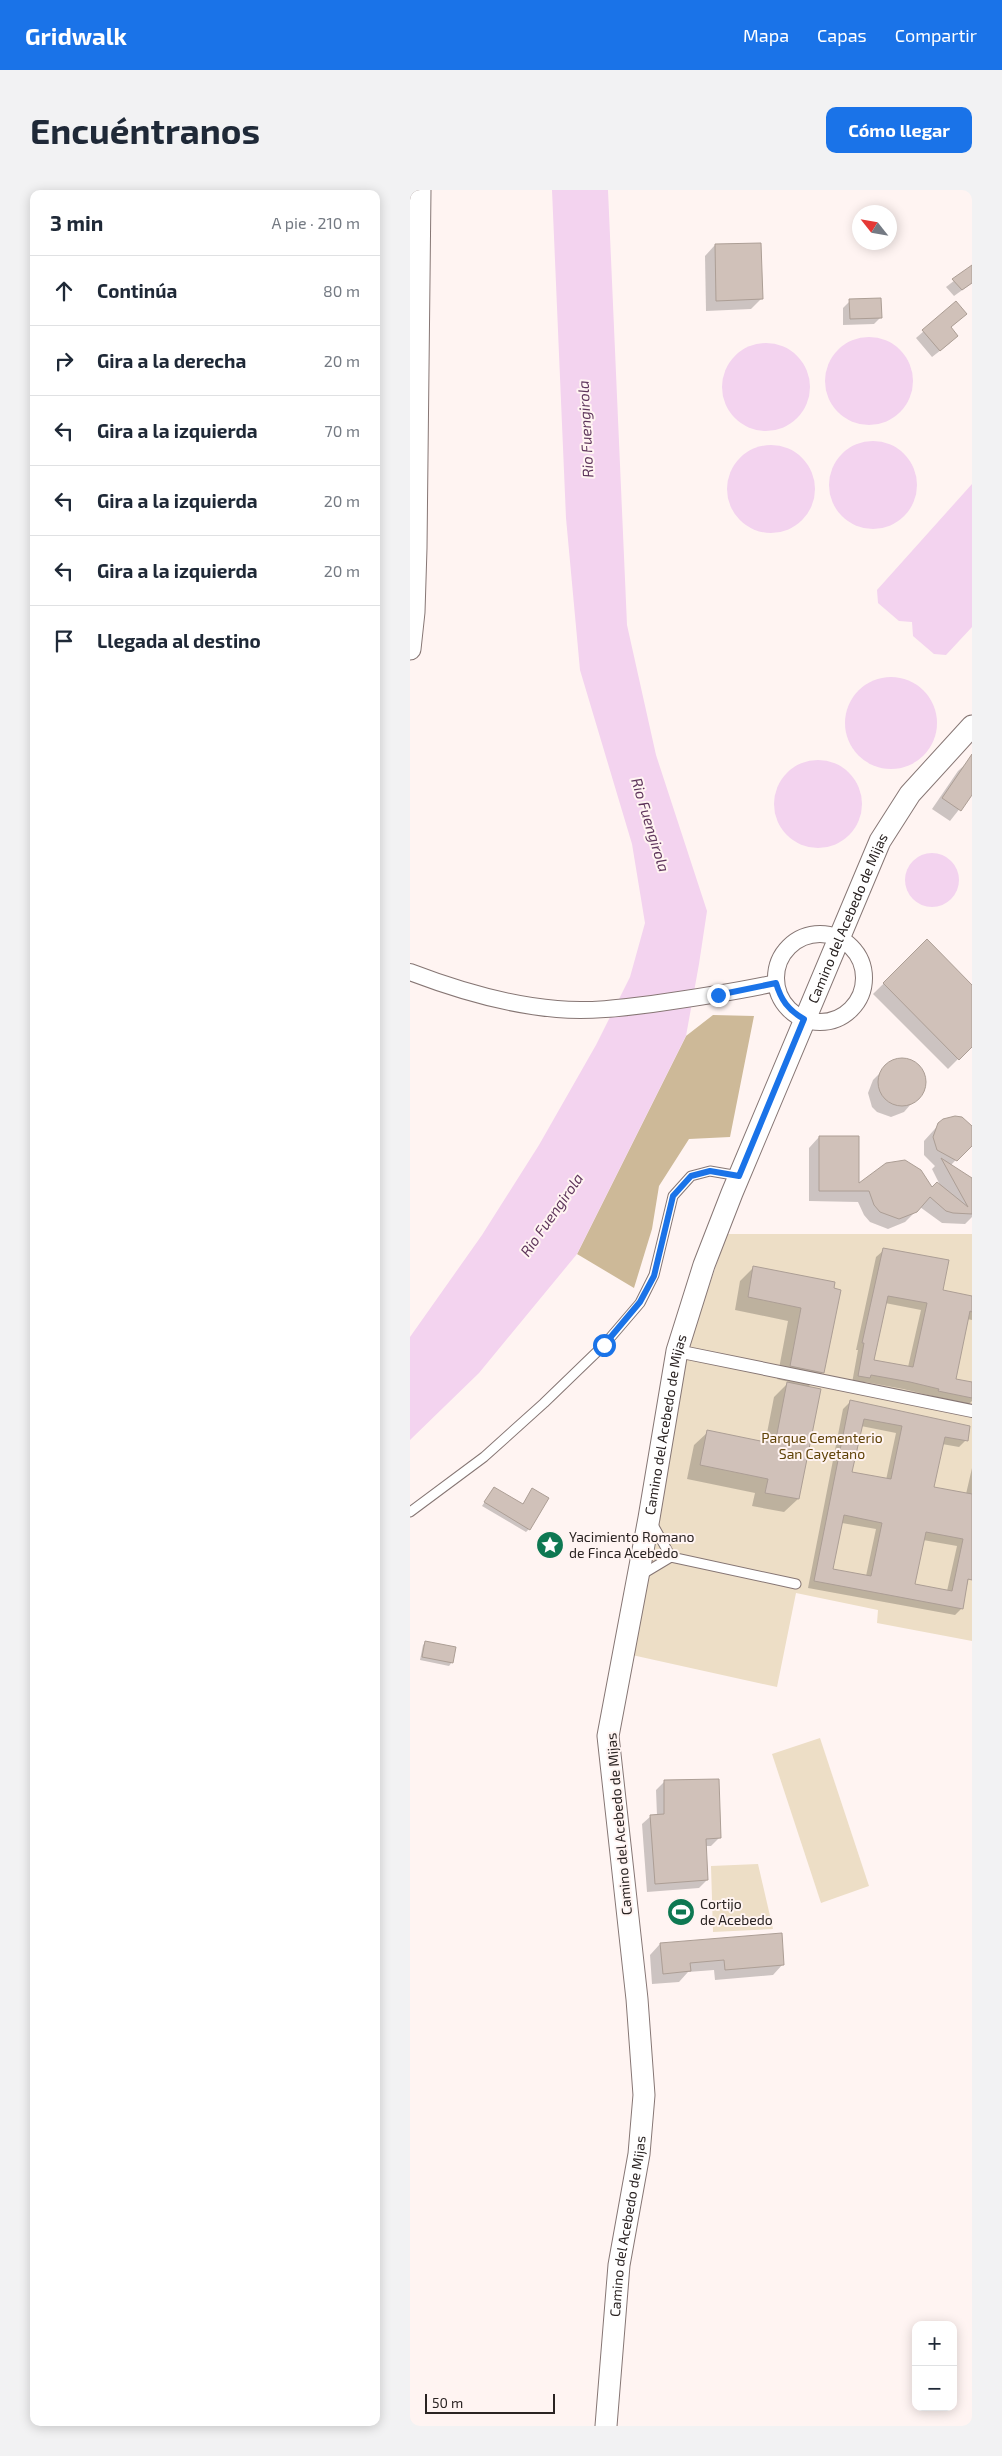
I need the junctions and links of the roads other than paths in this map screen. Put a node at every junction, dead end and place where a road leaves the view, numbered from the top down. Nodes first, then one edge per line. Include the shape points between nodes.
1 (420, 190) edge
2 (410, 650) edge
3 (972, 726) edge
4 (839, 938) junction
5 (410, 972) edge
6 (776, 983) junction
7 (804, 1019) junction
8 (739, 1176) junction
9 (678, 1351) junction
10 (972, 1411) edge
11 (410, 1512) edge
12 (649, 1518) junction
13 (671, 1558) junction
14 (638, 1577) junction
15 (796, 1584) dead end
16 (606, 2426) edge

1 - 2 street via 416,548
3 - 4 street, Camino del Acebedo de Mijas via 892,818
4 - 6 street via 819,933 796,941 783,956 777,969
4 - 7 street, Camino del Acebedo de Mijas
4 - 7 street via 852,946 863,966 864,985 859,1000 838,1019 817,1022
5 - 6 street via 493,998 557,1010 606,1010 718,995
6 - 7 street via 780,998 792,1013
7 - 8 street, Camino del Acebedo de Mijas
8 - 9 street, Camino del Acebedo de Mijas via 704,1265
8 - 11 lane via 710,1171 691,1176 673,1196 654,1276 640,1302 604,1345 544,1403 484,1457
9 - 10 street
9 - 12 street, Camino del Acebedo de Mijas
12 - 13 lane
12 - 14 street, Camino del Acebedo de Mijas
13 - 14 lane
13 - 15 lane
14 - 16 street, Camino del Acebedo de Mijas via 608,1736 637,1999 644,2095 639,2154 619,2265

